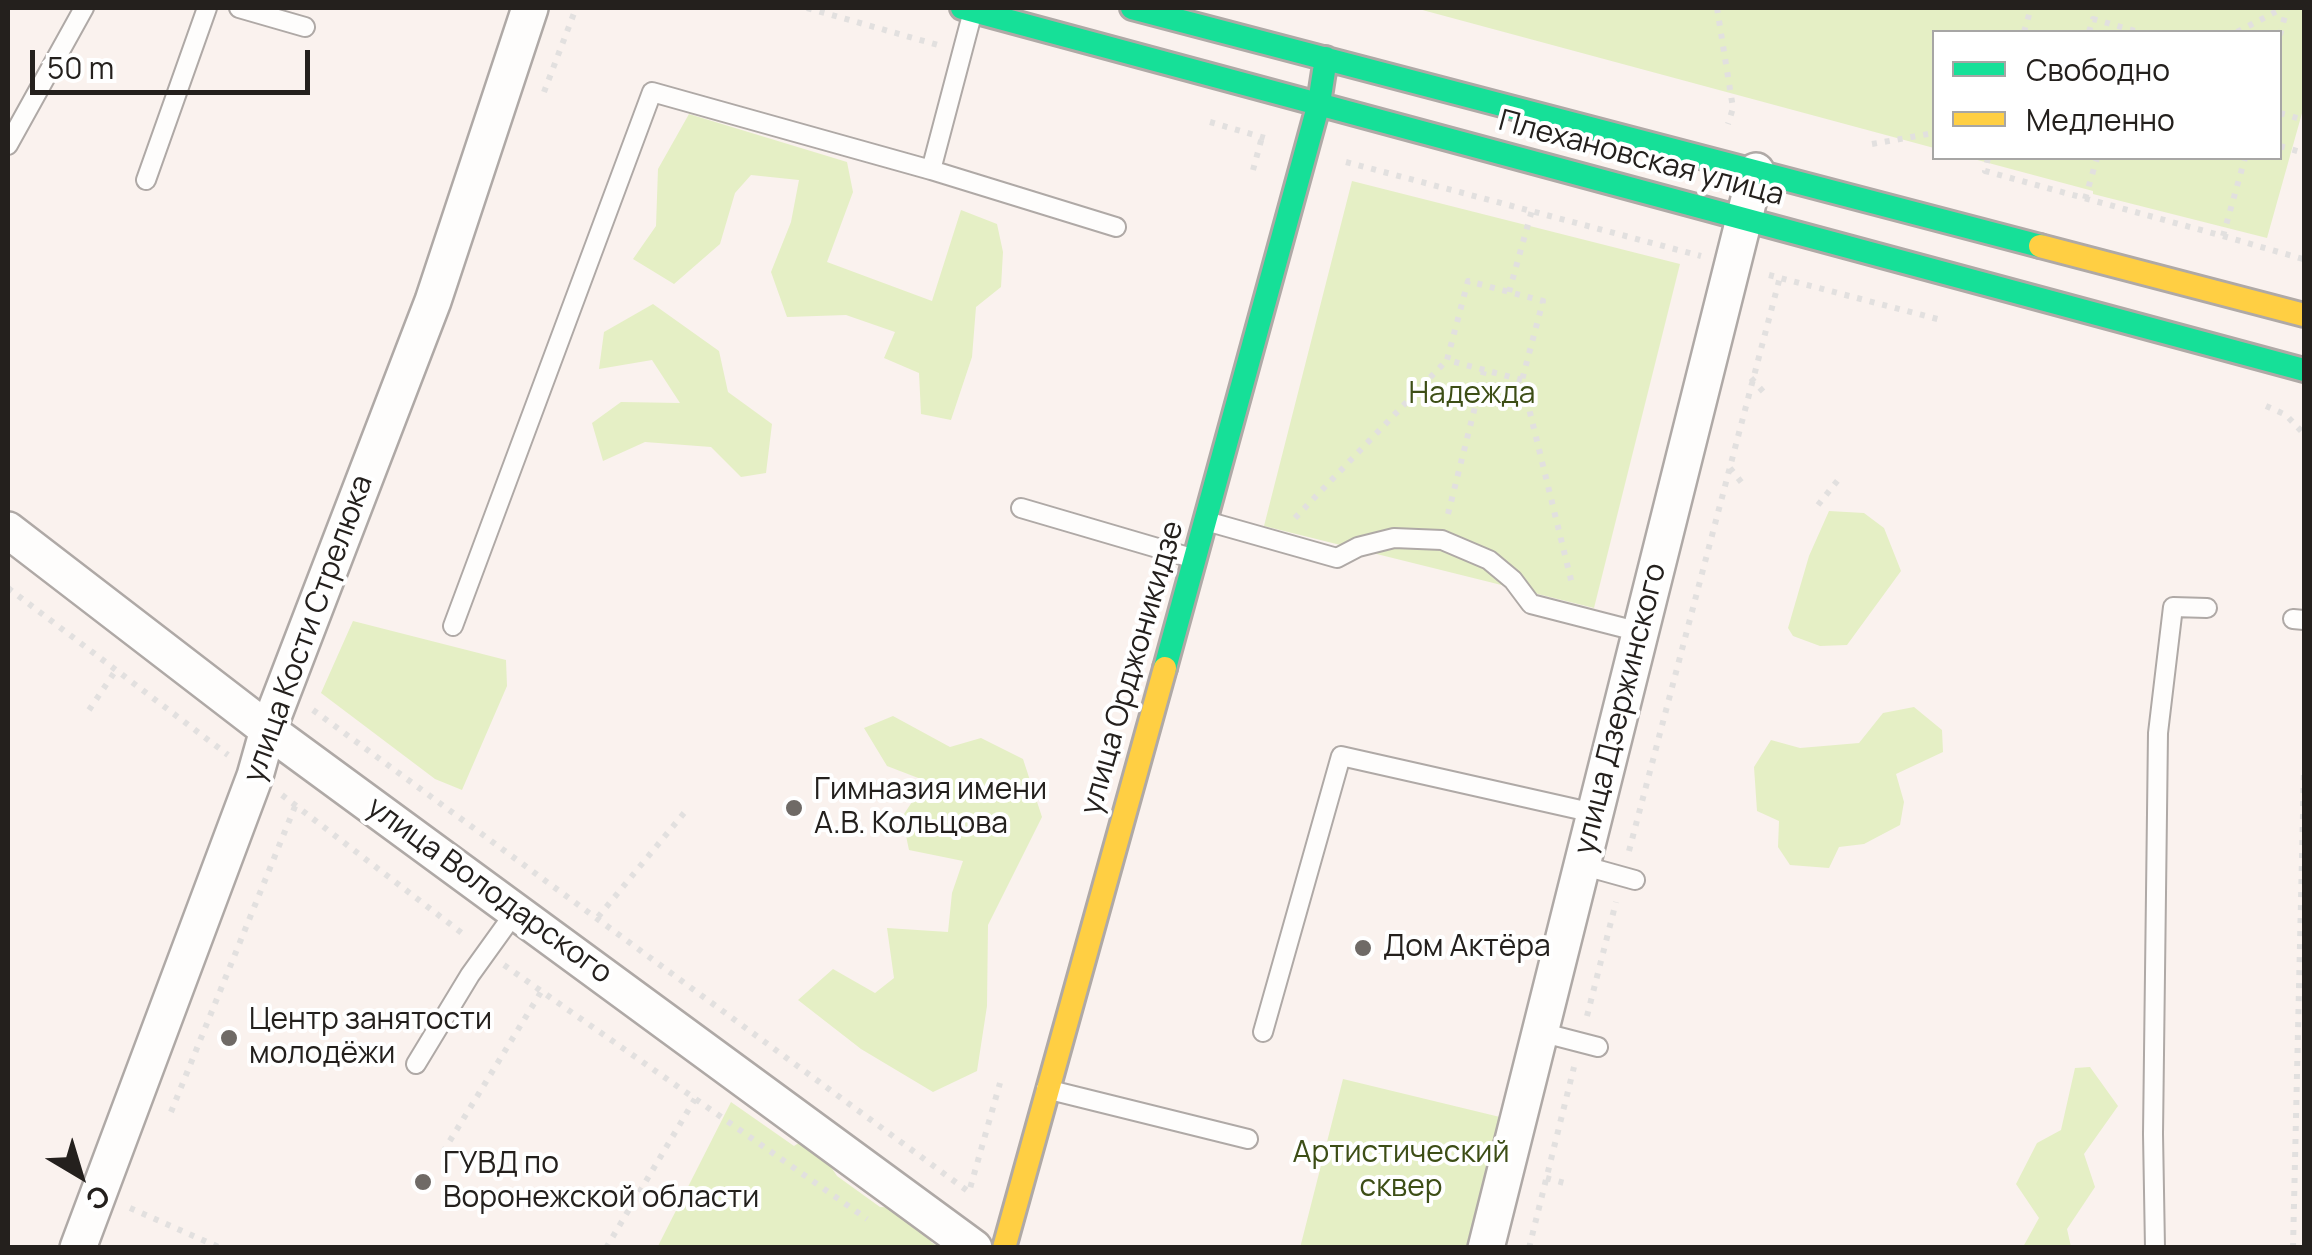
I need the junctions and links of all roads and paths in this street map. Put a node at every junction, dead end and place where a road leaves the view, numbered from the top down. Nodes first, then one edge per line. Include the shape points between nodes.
1 (84, 8) edge
2 (208, 8) edge
3 (239, 8) edge
4 (530, 8) edge
5 (1135, 8) edge
6 (1717, 8) edge
7 (2087, 8) edge
8 (2285, 8) edge
9 (968, 9) edge
10 (1214, 18) edge
11 (2093, 19) junction
12 (305, 28) dead end
13 (2089, 30) edge
14 (2132, 30) edge
15 (2241, 30) edge
16 (1326, 58) junction
17 (1319, 104) junction
18 (1733, 108) dead end
19 (1932, 133) edge
20 (1872, 144) dead end
21 (8, 145) edge
22 (1341, 160) dead end
23 (1988, 160) edge
24 (2096, 160) edge
25 (2244, 160) edge
26 (931, 170) junction
27 (1756, 172) junction
28 (146, 180) dead end
29 (2085, 198) junction
30 (1532, 210) junction
31 (1744, 218) junction
32 (1116, 227) dead end
33 (2223, 236) junction
34 (2304, 255) edge
35 (1712, 258) dead end
36 (1780, 277) dead end
37 (1510, 292) junction
38 (2304, 315) edge
39 (1447, 360) junction
40 (1484, 370) junction
41 (2304, 370) edge
42 (1751, 378) junction
43 (1522, 380) junction
44 (1768, 397) dead end
45 (2262, 404) dead end
46 (2304, 434) edge
47 (1729, 468) junction
48 (1842, 475) dead end
49 (1746, 488) dead end
50 (1818, 504) dead end
51 (1022, 508) dead end
52 (1206, 521) junction
53 (8, 530) edge
54 (1442, 540) junction
55 (1272, 541) junction
56 (1196, 559) junction
57 (8, 588) edge
58 (2207, 608) dead end
59 (1580, 616) junction
60 (453, 626) dead end
61 (1640, 632) junction
62 (116, 670) junction
63 (310, 707) dead end
64 (90, 710) dead end
65 (268, 730) junction
66 (2304, 770) edge
67 (255, 776) junction
68 (296, 804) junction
69 (1594, 813) junction
70 (684, 814) dead end
71 (1581, 865) junction
72 (1629, 879) junction
73 (516, 911) junction
74 (598, 917) junction
75 (486, 952) junction
76 (541, 992) junction
77 (1263, 1032) dead end
78 (1540, 1032) junction
79 (1589, 1045) junction
80 (718, 1060) junction
81 (416, 1064) dead end
82 (1046, 1088) junction
83 (694, 1100) junction
84 (170, 1117) dead end
85 (1248, 1139) dead end
86 (443, 1152) dead end
87 (1546, 1178) junction
88 (1568, 1184) dead end
89 (140, 1190) dead end
90 (968, 1192) dead end
91 (99, 1193) junction
92 (132, 1209) junction
93 (127, 1222) dead end
94 (879, 1226) dead end
95 (78, 1248) edge
96 (221, 1248) edge
97 (606, 1248) edge
98 (974, 1248) edge
99 (1004, 1248) edge
100 (1486, 1248) edge
101 (1529, 1248) edge
102 (2155, 1248) edge
103 (2293, 1248) edge

1 - 21 lane
2 - 28 lane
3 - 12 lane
4 - 65 street, улица Кости Стрелюка via 433,301
5 - 10 street, Плехановская улица
6 - 18 path
7 - 11 path
8 - 15 path
9 - 17 street, Плехановская улица
9 - 26 lane
10 - 16 street, Плехановская улица
11 - 13 path
11 - 14 path
16 - 17 street, улица Орджоникидзе
16 - 27 street, Плехановская улица
17 - 31 street, Плехановская улица
17 - 52 street, улица Орджоникидзе
19 - 20 path
22 - 30 path
23 - 29 path via 1985,171
24 - 29 path
25 - 33 path
26 - 32 lane
26 - 60 lane via 652,92
27 - 31 street, улица Дзержинского
27 - 38 street, Плехановская улица
29 - 33 path
30 - 35 path
30 - 37 path
31 - 41 street, Плехановская улица
31 - 61 street, улица Дзержинского
33 - 34 path
36 - 42 path
37 - 39 path via 1468,281
37 - 43 path via 1543,301
39 - 40 path
39 - 55 path
40 - 43 path
40 - 54 path
42 - 44 path
42 - 47 path
43 - 59 path
45 - 46 path
47 - 49 path
47 - 72 path
48 - 50 path
51 - 56 lane
52 - 55 lane
52 - 56 street, улица Орджоникидзе
53 - 65 street, улица Володарского
54 - 55 lane via 1394,538 1337,558
54 - 59 lane via 1489,560 1531,604
56 - 82 street, улица Орджоникидзе
57 - 62 path
58 - 102 lane via 2173,607 2158,733
59 - 61 lane
61 - 69 street, улица Дзержинского
62 - 64 path
62 - 67 path
63 - 74 path
65 - 67 street, улица Кости Стрелюка
65 - 73 street, улица Володарского
66 - 103 path
67 - 68 path
67 - 91 street, улица Кости Стрелюка
68 - 75 path
68 - 84 path
69 - 71 street, улица Дзержинского
69 - 77 lane via 1341,756
70 - 74 path
71 - 72 lane
71 - 78 street, улица Дзержинского
72 - 79 path
73 - 75 lane
73 - 80 street, улица Володарского
74 - 90 path
75 - 76 path
75 - 81 lane
76 - 83 path
76 - 86 path
78 - 79 lane
78 - 100 street, улица Дзержинского
79 - 87 path
80 - 83 path
80 - 98 street, улица Володарского
82 - 85 lane
82 - 99 street, улица Орджоникидзе
83 - 94 path
83 - 97 path
87 - 88 path
87 - 101 path
89 - 92 path
91 - 92 path
91 - 95 street, улица Кости Стрелюка
92 - 93 path
92 - 96 path

